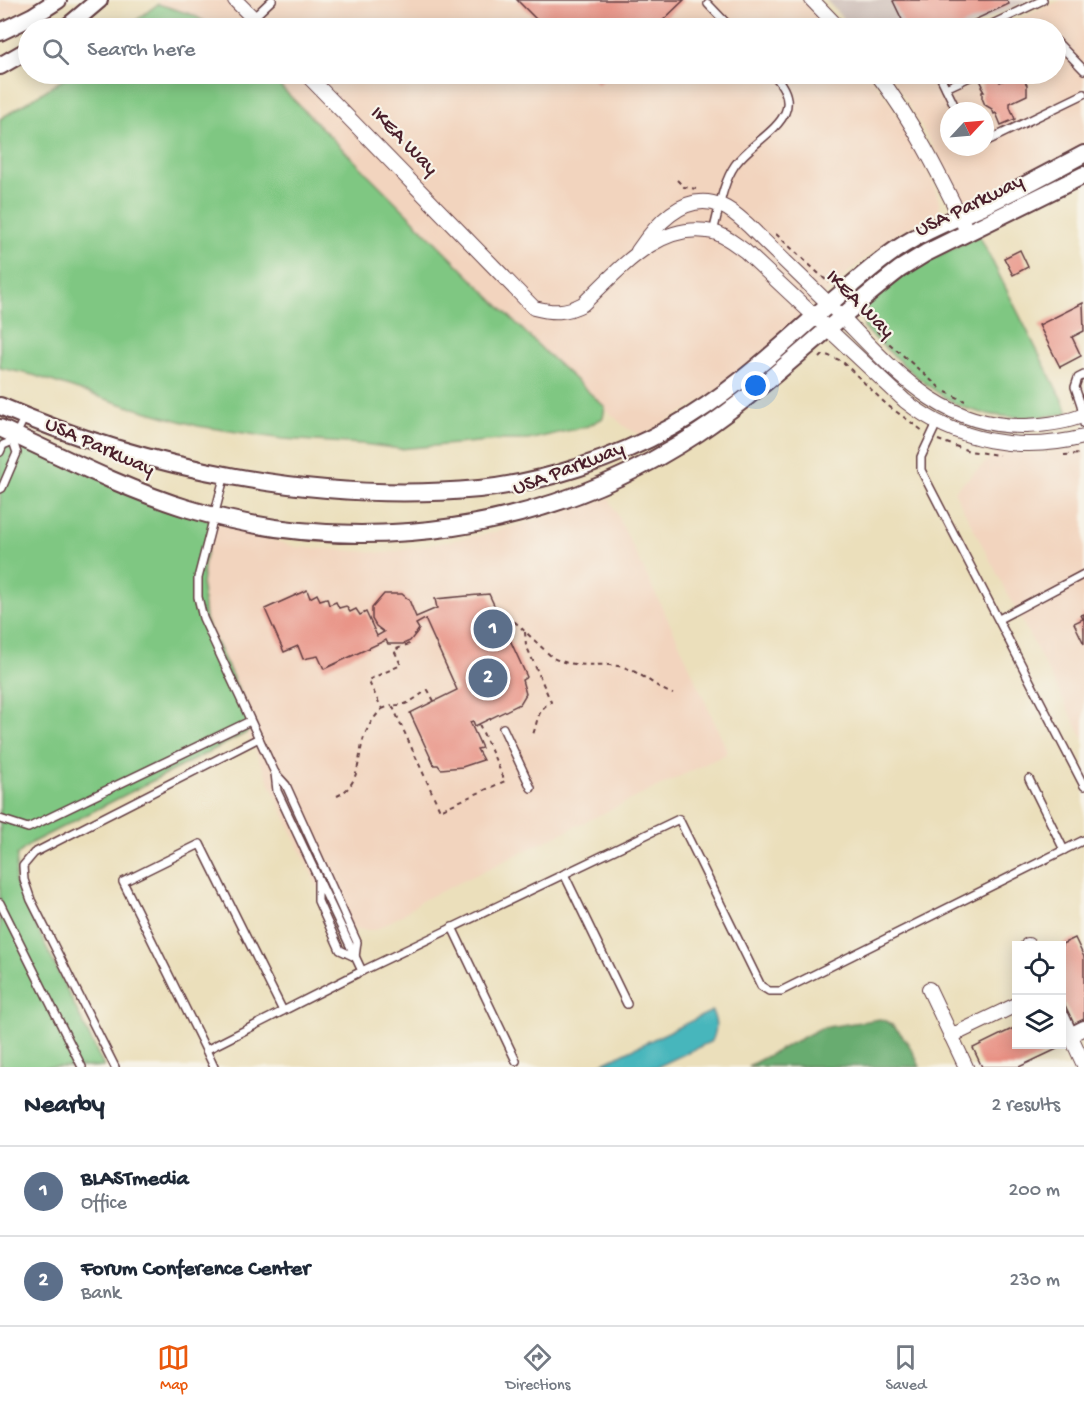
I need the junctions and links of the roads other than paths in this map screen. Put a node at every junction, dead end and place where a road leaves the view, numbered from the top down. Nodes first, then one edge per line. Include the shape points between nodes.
1 (58, 0) edge
2 (99, 0) edge
3 (235, 0) edge
4 (272, 0) edge
5 (812, 0) edge
6 (1043, 0) edge
7 (708, 4) dead end
8 (29, 18) edge
9 (78, 18) edge
10 (253, 18) edge
11 (261, 18) edge
12 (721, 18) edge
13 (829, 18) edge
14 (1005, 18) edge
15 (18, 23) edge
16 (0, 32) edge
17 (1066, 51) edge
18 (18, 56) edge
19 (0, 66) edge
20 (1084, 70) edge
21 (316, 84) edge
22 (782, 84) edge
23 (888, 84) edge
24 (944, 84) edge
25 (955, 84) edge
26 (946, 88) junction
27 (1084, 94) edge
28 (953, 102) edge
29 (994, 138) edge
30 (1084, 154) edge
31 (1084, 175) edge
32 (720, 205) junction
33 (960, 216) junction
34 (713, 232) junction
35 (968, 233) junction
36 (635, 256) junction
37 (828, 303) junction
38 (813, 317) junction
39 (842, 317) junction
40 (827, 330) junction
41 (1084, 375) edge
42 (0, 406) edge
43 (25, 416) junction
44 (1084, 418) edge
45 (937, 423) junction
46 (0, 428) edge
47 (1084, 437) edge
48 (14, 439) junction
49 (0, 452) edge
50 (225, 474) junction
51 (0, 489) edge
52 (214, 515) junction
53 (1084, 574) edge
54 (999, 619) junction
55 (250, 721) junction
56 (503, 728) dead end
57 (259, 738) junction
58 (275, 773) junction
59 (1029, 779) dead end
60 (1084, 786) edge
61 (531, 788) dead end
62 (0, 819) edge
63 (1084, 840) edge
64 (1064, 850) junction
65 (564, 874) junction
66 (318, 879) junction
67 (334, 891) junction
68 (326, 895) junction
69 (0, 903) edge
70 (452, 927) junction
71 (355, 957) junction
72 (362, 971) junction
73 (928, 989) dead end
74 (627, 1004) dead end
75 (1012, 1007) edge
76 (283, 1011) junction
77 (1066, 1026) edge
78 (1084, 1028) edge
79 (1070, 1035) junction
80 (951, 1036) junction
81 (206, 1050) junction
82 (516, 1061) dead end
83 (1084, 1065) edge
84 (82, 1067) edge
85 (115, 1067) edge
86 (214, 1067) edge
87 (966, 1067) edge

1 - 8 street
2 - 9 street
3 - 10 street
4 - 11 lane
5 - 13 street
6 - 14 lane
7 - 12 lane
15 - 16 street
17 - 20 lane
18 - 19 street
21 - 36 street, IKEA Way via 534,308 561,312 584,304
22 - 32 lane via 788,105 777,125 736,164
23 - 33 street
24 - 26 lane
25 - 26 lane
26 - 28 lane
27 - 29 lane
30 - 33 street, USA Parkway
31 - 35 street, USA Parkway
32 - 34 lane
32 - 36 street, IKEA Way via 696,202 669,215
32 - 37 street, IKEA Way via 735,213
33 - 35 street
33 - 37 street, USA Parkway via 899,247
34 - 36 street, IKEA Way via 677,232
34 - 38 street, IKEA Way via 745,251
35 - 39 street, USA Parkway via 900,269
37 - 38 street, USA Parkway
37 - 39 street, IKEA Way
38 - 40 street, IKEA Way
38 - 50 street, USA Parkway via 753,370 693,414 626,450 558,474 482,489 434,492 340,489
39 - 40 street, USA Parkway
39 - 44 street, IKEA Way via 921,392 964,417 987,424 1020,426
40 - 45 street, IKEA Way via 905,401
40 - 52 street, USA Parkway via 743,400 677,446 603,485 538,508 471,525 392,534 301,531
41 - 44 lane via 1075,387
42 - 43 street, USA Parkway
43 - 48 lane
43 - 50 street, USA Parkway via 128,452
45 - 47 street, IKEA Way via 965,435 1010,444 1044,444
45 - 54 lane via 921,457 921,470
46 - 48 street, USA Parkway
48 - 49 lane via 3,445
48 - 51 lane via 17,453
48 - 52 street, USA Parkway via 137,490
50 - 52 lane
52 - 55 lane via 198,578 198,597 215,648
53 - 54 lane
54 - 60 lane
55 - 57 lane
55 - 62 lane via 28,828
56 - 61 lane
57 - 58 lane
57 - 85 lane via 34,853 23,866 32,900
58 - 66 lane via 277,791
58 - 67 lane via 286,785
59 - 64 lane
63 - 64 lane
64 - 65 lane via 781,991 760,986 679,819
65 - 70 lane
65 - 74 lane
66 - 68 lane
66 - 71 lane via 318,901 340,950
67 - 68 lane
67 - 71 lane via 357,942
68 - 71 lane
69 - 84 lane
70 - 72 lane
70 - 82 lane
71 - 72 lane
72 - 76 lane
73 - 80 street
75 - 80 street
76 - 81 lane
76 - 81 lane via 200,844 123,882
77 - 79 street
78 - 79 street
79 - 83 street
80 - 87 street
81 - 86 lane

